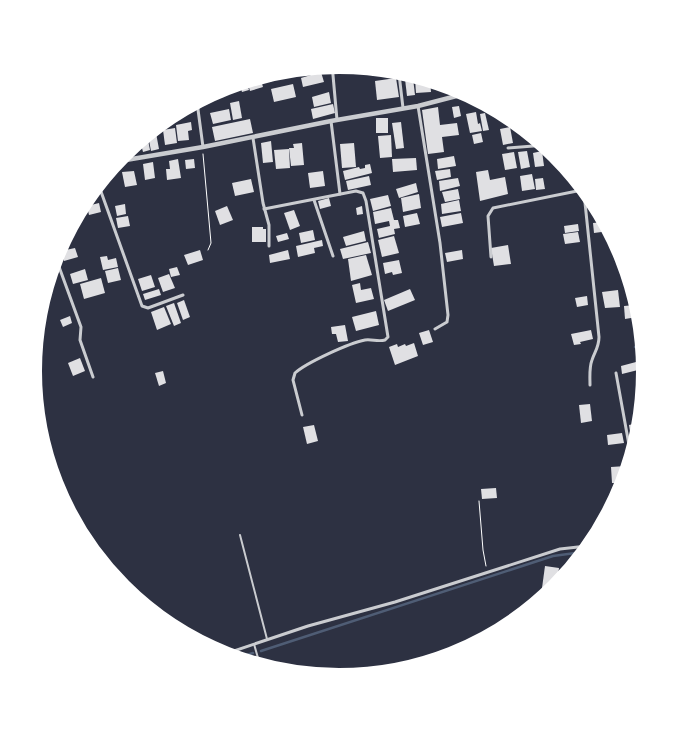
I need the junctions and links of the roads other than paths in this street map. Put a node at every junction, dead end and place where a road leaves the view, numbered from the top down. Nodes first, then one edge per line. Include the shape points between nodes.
1 (333, 71) edge
2 (399, 77) edge
3 (458, 96) edge
4 (198, 106) edge
5 (418, 106) junction
6 (403, 108) junction
7 (337, 120) junction
8 (332, 121) junction
9 (253, 138) junction
10 (537, 146) edge
11 (203, 147) junction
12 (508, 148) dead end
13 (126, 160) edge
14 (100, 191) edge
15 (579, 192) edge
16 (340, 194) junction
17 (584, 198) edge
18 (314, 200) junction
19 (264, 210) junction
20 (269, 246) dead end
21 (333, 256) dead end
22 (491, 257) dead end
23 (59, 266) edge
24 (183, 295) dead end
25 (435, 329) dead end
26 (616, 373) dead end
27 (93, 376) dead end
28 (590, 385) dead end
29 (302, 415) dead end
30 (629, 447) edge
31 (240, 535) dead end
32 (583, 546) edge
33 (267, 639) junction
34 (254, 644) junction
35 (231, 652) edge
36 (259, 661) edge

1 - 7 street
2 - 6 street
3 - 5 street
4 - 11 street
5 - 6 street
5 - 25 street via 448,315 446,322
6 - 7 street
7 - 8 street
8 - 9 street
8 - 16 street
9 - 11 street
9 - 19 street
10 - 12 street
11 - 13 street
14 - 24 street via 142,306 148,308
15 - 22 street via 493,208 488,216
16 - 18 street
16 - 29 street via 360,191 365,196 388,337 352,344 298,370 293,380
17 - 28 street via 599,337 599,346 590,368
18 - 19 street
18 - 21 street
19 - 20 street via 269,225
23 - 27 street via 81,327 80,340
26 - 30 street
31 - 33 lane
32 - 33 street via 560,549
33 - 34 street
34 - 35 street
34 - 36 lane

